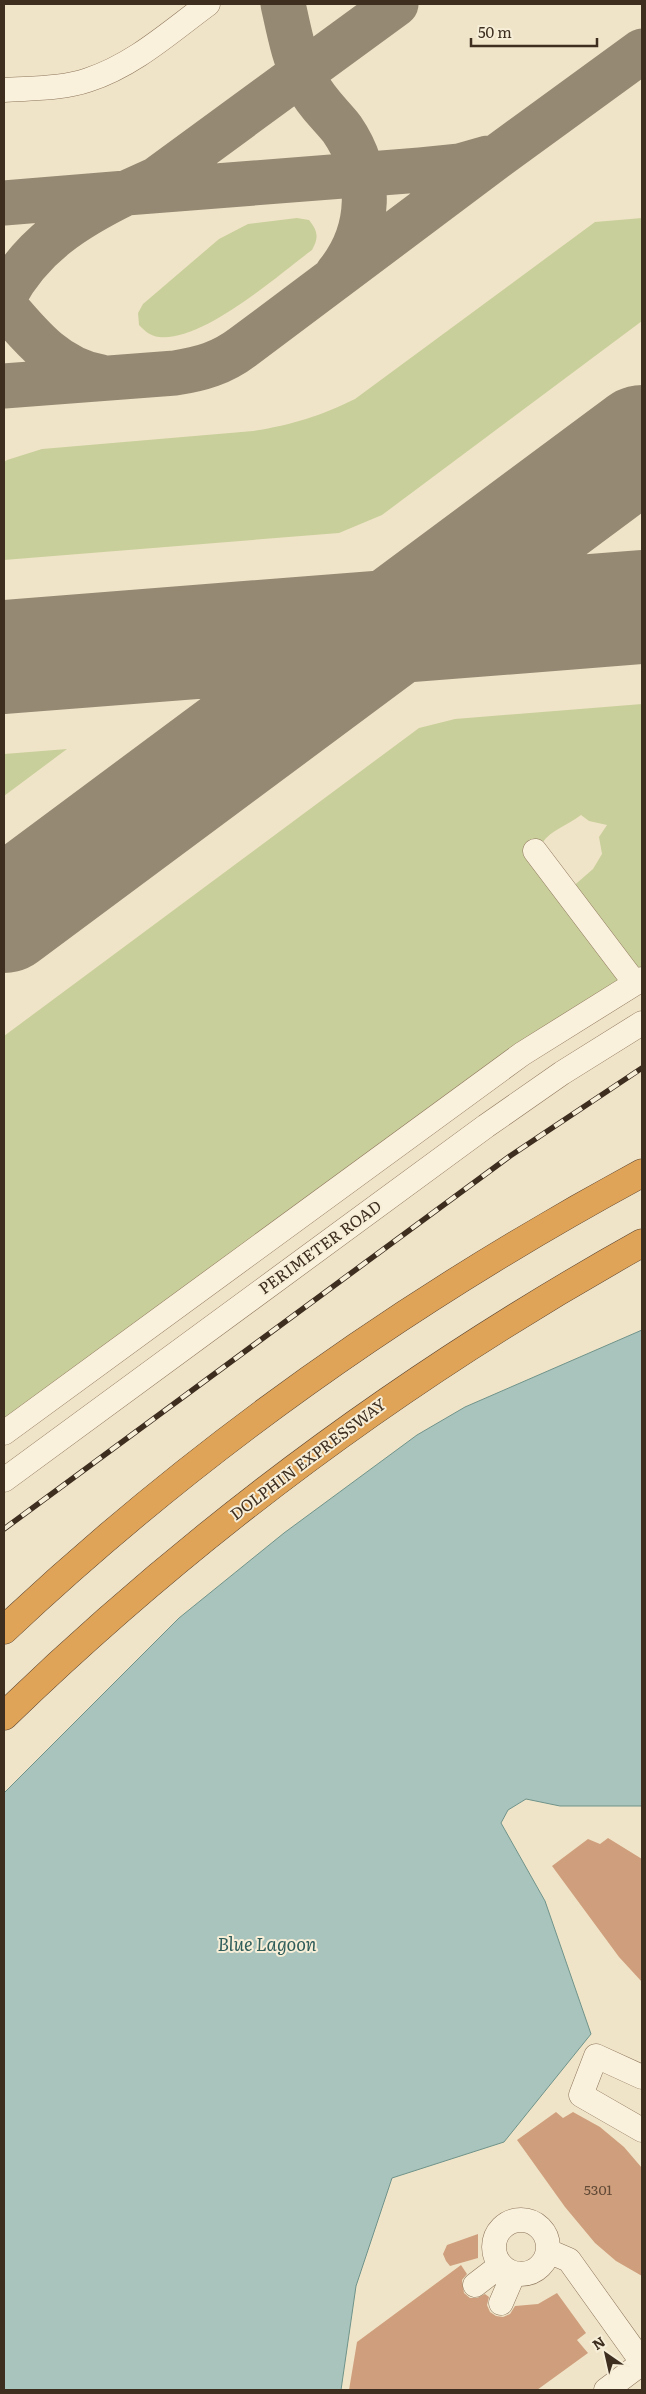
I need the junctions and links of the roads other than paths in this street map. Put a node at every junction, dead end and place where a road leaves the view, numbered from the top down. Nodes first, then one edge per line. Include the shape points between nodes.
1 (208, 4) edge
2 (4, 90) edge
3 (535, 851) dead end
4 (639, 981) edge
5 (642, 1023) edge
6 (642, 1173) edge
7 (642, 1243) edge
8 (4, 1433) edge
9 (4, 1480) edge
10 (4, 1630) edge
11 (4, 1716) edge
12 (642, 2076) edge
13 (642, 2130) edge
14 (548, 2251) junction
15 (507, 2269) junction
16 (475, 2285) dead end
17 (501, 2303) dead end
18 (642, 2362) edge
19 (606, 2390) edge

1 - 2 street via 136,57 106,73 69,84
3 - 4 street
4 - 8 street via 522,1054
5 - 9 street, PERIMETER ROAD via 486,1126
6 - 10 highway via 512,1246 413,1308 308,1380 139,1510
7 - 11 highway, DOLPHIN EXPRESSWAY via 477,1341 342,1431 181,1556
12 - 13 street via 596,2056 581,2095
14 - 15 street via 545,2260 532,2272
14 - 15 street via 548,2242 540,2227 514,2220 495,2238 495,2255
14 - 18 street via 570,2260
15 - 16 street
15 - 17 street
18 - 19 street

